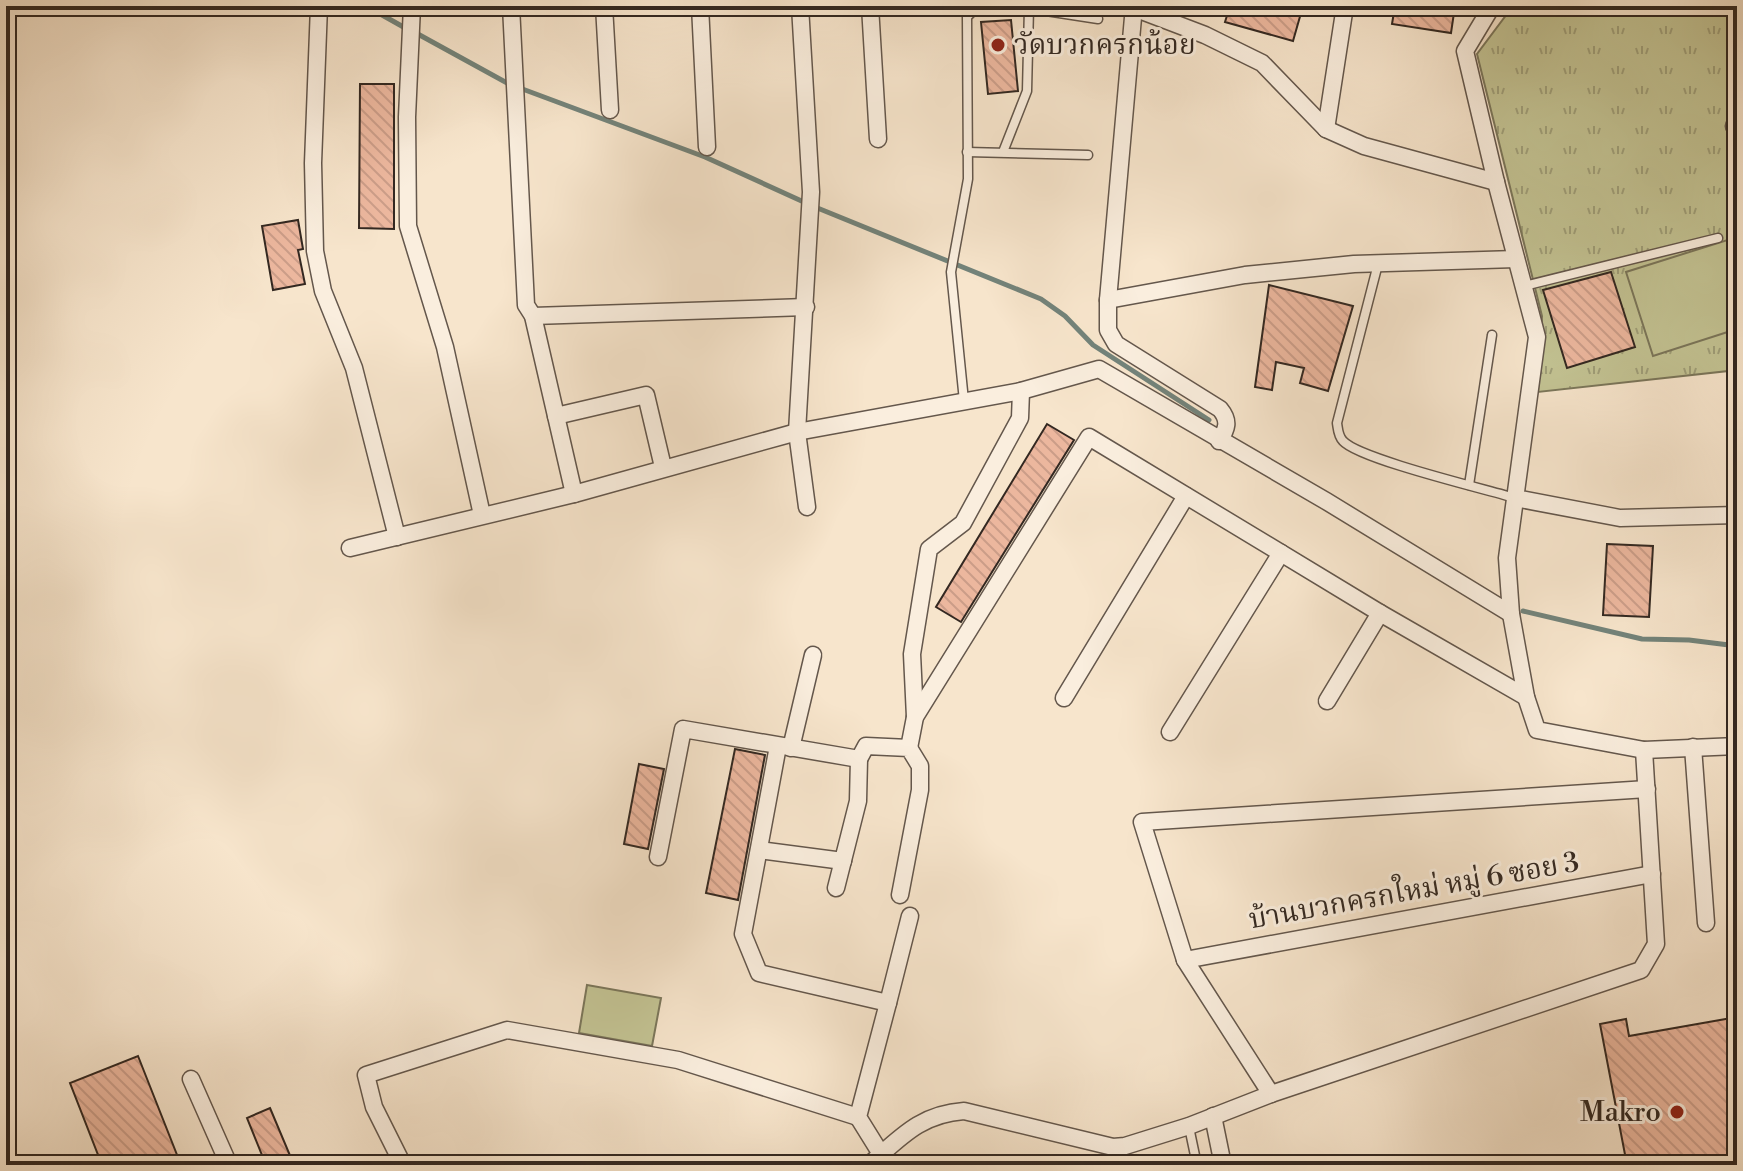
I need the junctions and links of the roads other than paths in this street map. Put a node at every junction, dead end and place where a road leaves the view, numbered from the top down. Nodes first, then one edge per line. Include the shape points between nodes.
1 (412, 6) edge
2 (511, 6) edge
3 (604, 6) edge
4 (700, 6) edge
5 (800, 6) edge
6 (870, 6) edge
7 (978, 6) edge
8 (1013, 6) edge
9 (1345, 6) edge
10 (1492, 6) edge
11 (1029, 7) edge
12 (1134, 7) edge
13 (319, 8) edge
14 (1098, 19) dead end
15 (610, 110) dead end
16 (1326, 129) junction
17 (878, 139) dead end
18 (707, 147) dead end
19 (967, 152) junction
20 (1003, 152) junction
21 (1088, 155) dead end
22 (1496, 182) junction
23 (1718, 238) dead end
24 (1516, 259) junction
25 (1378, 263) junction
26 (1524, 286) junction
27 (1108, 300) junction
28 (806, 307) junction
29 (533, 316) junction
30 (1492, 335) dead end
31 (1021, 391) junction
32 (964, 401) junction
33 (556, 416) junction
34 (797, 432) junction
35 (1219, 441) junction
36 (663, 467) junction
37 (1469, 485) junction
38 (574, 494) junction
39 (1186, 496) junction
40 (1515, 498) junction
41 (807, 507) dead end
42 (482, 515) junction
43 (1737, 515) edge
44 (397, 537) junction
45 (350, 548) dead end
46 (1281, 553) junction
47 (1380, 613) junction
48 (1511, 614) junction
49 (813, 655) dead end
50 (1526, 697) junction
51 (1064, 698) dead end
52 (1327, 701) dead end
53 (915, 717) junction
54 (1170, 732) dead end
55 (1737, 746) edge
56 (785, 747) junction
57 (1693, 747) junction
58 (909, 748) junction
59 (1644, 750) junction
60 (859, 759) junction
61 (1647, 789) junction
62 (759, 850) junction
63 (658, 857) dead end
64 (843, 861) junction
65 (1652, 874) junction
66 (836, 888) dead end
67 (900, 895) dead end
68 (910, 916) dead end
69 (1706, 923) dead end
70 (1185, 960) junction
71 (888, 1003) junction
72 (191, 1079) dead end
73 (1271, 1094) junction
74 (1213, 1116) junction
75 (858, 1117) junction
76 (1189, 1126) junction
77 (875, 1160) edge
78 (229, 1165) edge
79 (403, 1165) edge
80 (1197, 1165) edge
81 (1223, 1165) edge

1 - 42 street via 408,226 445,347
2 - 29 street via 526,305
3 - 15 street
4 - 18 street
5 - 28 street via 810,185
6 - 17 street
7 - 19 lane via 967,17
8 - 11 lane
9 - 16 street
10 - 22 street via 1465,51
11 - 14 lane
11 - 20 lane via 1027,91
12 - 16 street via 1262,63
12 - 27 street
13 - 44 street via 315,251 323,291 354,368
16 - 22 street via 1364,146
19 - 20 lane
19 - 32 lane via 968,179 951,272
20 - 21 lane
22 - 24 street
23 - 26 lane
24 - 25 street
24 - 26 street
25 - 27 street via 1245,275
25 - 37 lane via 1337,423 1339,434 1353,448
26 - 40 street via 1537,337
27 - 35 street via 1108,330 1116,344 1226,416 1228,429
28 - 29 street
28 - 34 street
29 - 33 street
30 - 37 lane
31 - 32 street
31 - 35 street via 1099,369
31 - 53 street via 1020,418 963,523 929,549 912,654
32 - 34 street
33 - 36 street via 646,395
33 - 38 street
34 - 36 street
34 - 41 street
35 - 48 street
36 - 38 street
37 - 40 lane
38 - 42 street
39 - 46 street
39 - 51 street
39 - 53 street via 1089,437
40 - 43 street via 1620,518
40 - 48 street via 1507,558
42 - 44 street
44 - 45 street
46 - 47 street
46 - 54 street
47 - 50 street
47 - 52 street
48 - 50 street
49 - 56 street
50 - 59 street via 1537,730
53 - 58 street
55 - 57 street
56 - 60 street
56 - 62 street
56 - 63 street via 683,729
57 - 59 street
57 - 69 street
58 - 60 street via 866,746
58 - 67 street via 920,766 920,790
59 - 61 street
60 - 64 street via 858,801
61 - 65 street
61 - 70 street via 1142,822
62 - 64 street
62 - 71 street via 743,934 759,973
64 - 66 street
65 - 70 street, บ้านบวกครกใหม่ หมู่ 6 ซอย 3
65 - 73 street via 1656,944 1641,970
68 - 71 street
70 - 73 street
71 - 75 street
72 - 78 street
73 - 74 street
74 - 76 street
74 - 81 street
75 - 77 street
75 - 79 street via 678,1060 507,1030 366,1075 374,1107
76 - 77 street via 1113,1147 964,1111 947,1112 923,1119
76 - 80 lane

